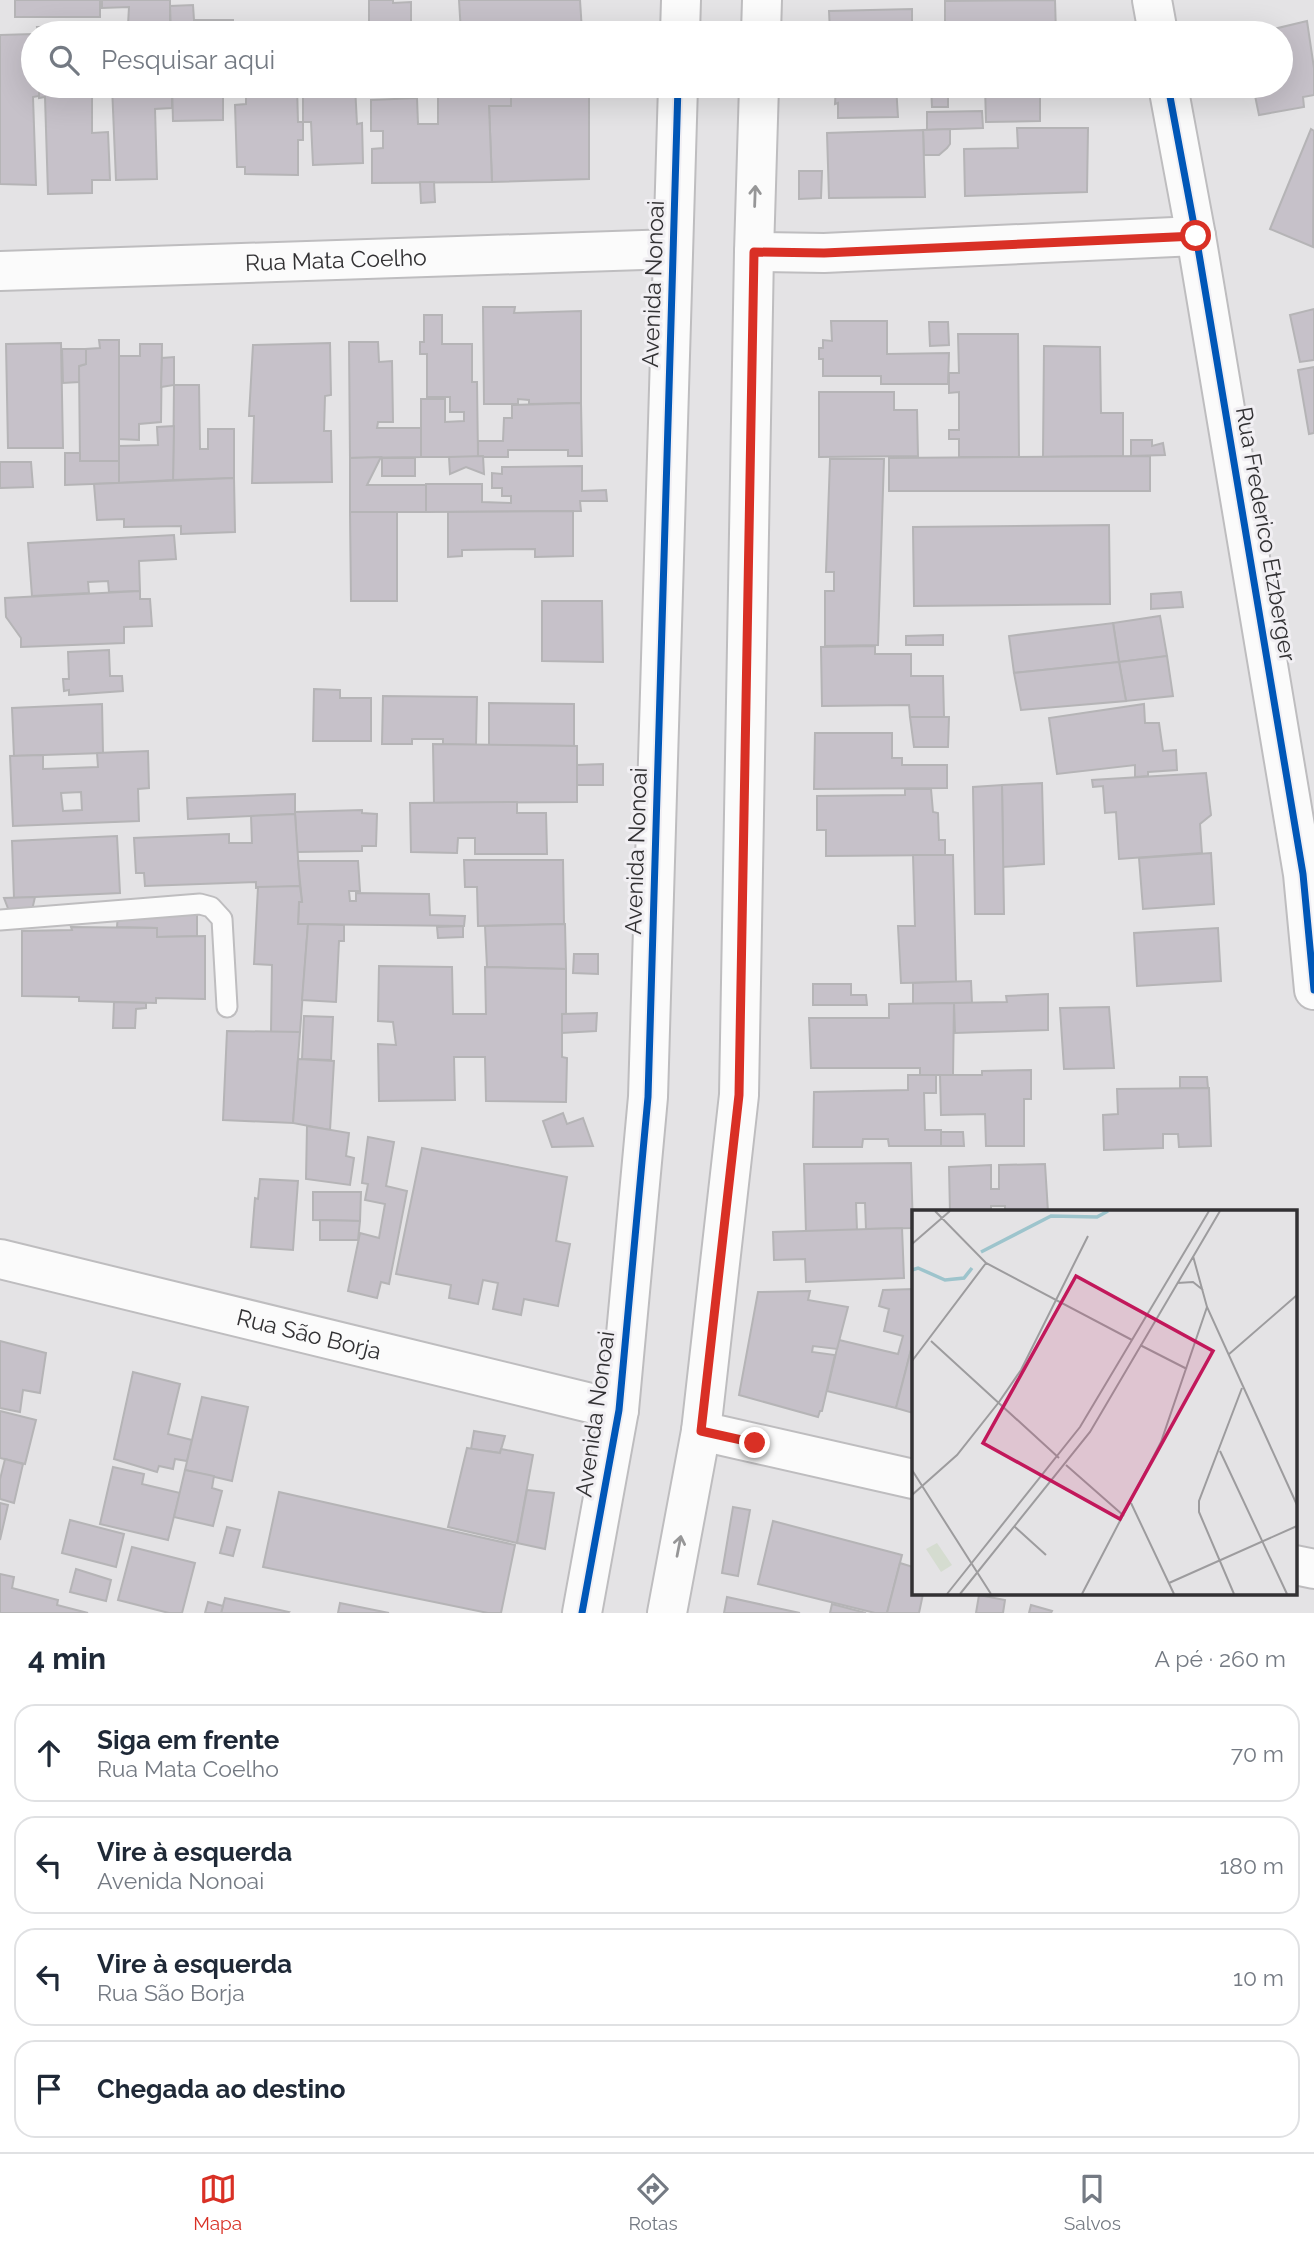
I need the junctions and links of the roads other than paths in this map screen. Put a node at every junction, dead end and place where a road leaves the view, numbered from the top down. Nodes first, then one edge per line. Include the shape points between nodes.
1 (681, 0) edge
2 (762, 0) edge
3 (1152, 0) edge
4 (680, 21) edge
5 (761, 21) edge
6 (1156, 21) edge
7 (678, 98) edge
8 (759, 98) edge
9 (1170, 98) edge
10 (1196, 236) junction
11 (673, 249) junction
12 (754, 252) junction
13 (0, 271) edge
14 (0, 920) edge
15 (1314, 990) edge
16 (227, 1007) dead end
17 (0, 1259) edge
18 (619, 1410) junction
19 (701, 1431) junction
20 (912, 1479) edge
21 (1296, 1565) edge
22 (1314, 1569) edge
23 (582, 1613) edge
24 (667, 1613) edge

1 - 4 main road
2 - 5 main road
3 - 6 main road
7 - 11 main road, Avenida Nonoai
12 -> 8 main road
9 - 10 main road, Rua Frederico Etzberger
10 - 12 main road via 824,253
10 - 15 main road, Rua Frederico Etzberger via 1303,874
11 - 13 main road, Rua Mata Coelho
11 - 18 main road, Avenida Nonoai via 649,1097
12 - 19 main road via 739,1095
14 - 16 lane via 200,904 211,907 222,919
17 - 18 main road, Rua São Borja
18 - 23 main road, Avenida Nonoai
19 - 20 main road
24 -> 19 main road
21 - 22 main road

